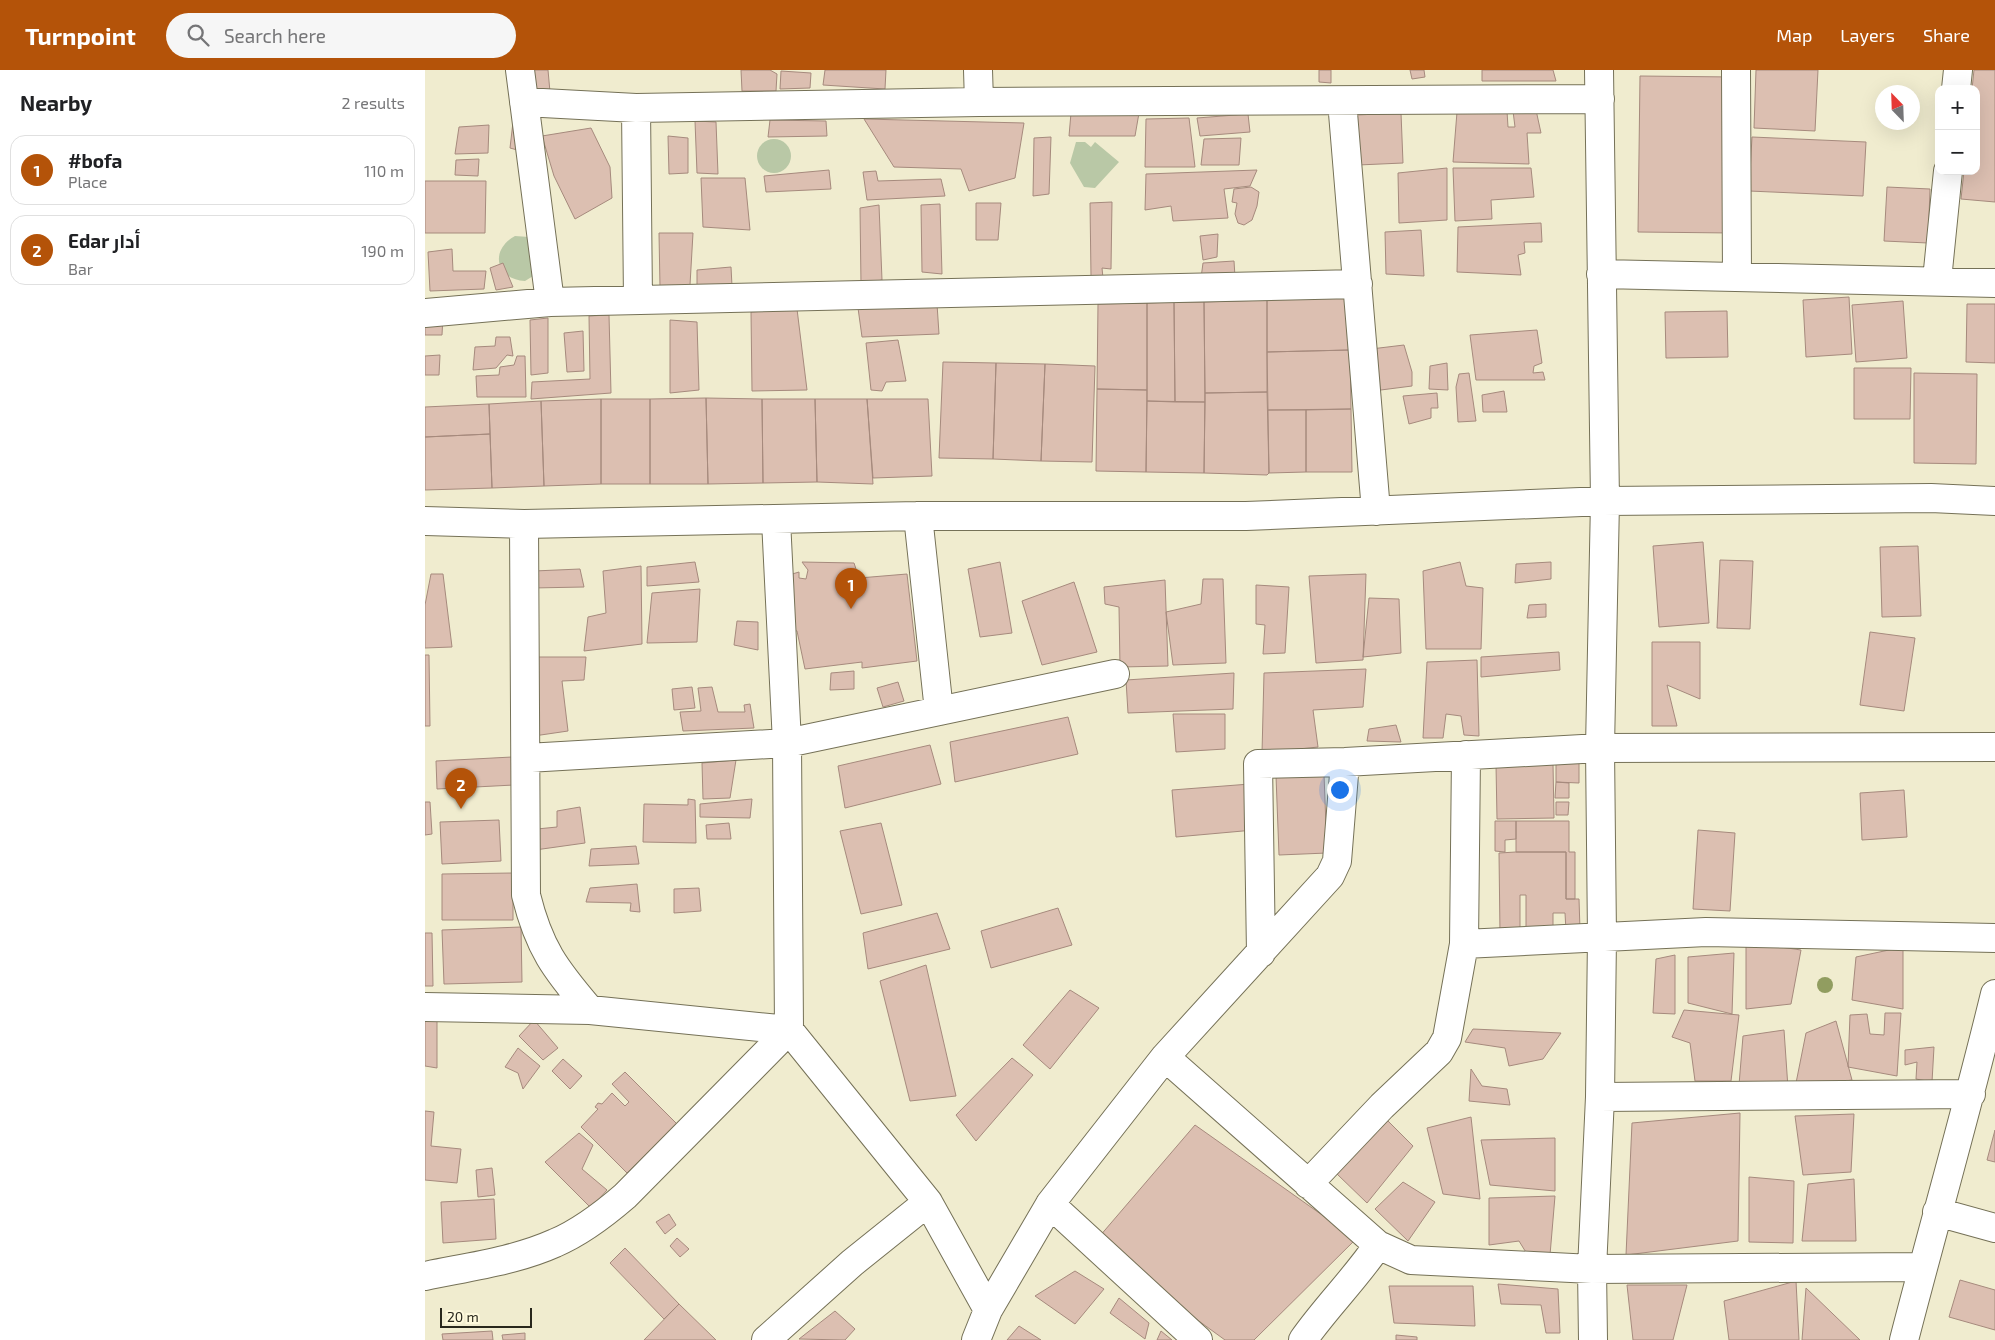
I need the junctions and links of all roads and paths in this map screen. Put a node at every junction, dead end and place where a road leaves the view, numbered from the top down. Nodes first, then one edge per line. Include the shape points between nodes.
1 (520, 70) edge
2 (978, 70) edge
3 (1599, 70) edge
4 (1736, 70) edge
5 (1958, 70) edge
6 (1956, 85) edge
7 (1600, 99) junction
8 (1342, 101) junction
9 (524, 102) junction
10 (979, 102) junction
11 (637, 108) junction
12 (1948, 175) edge
13 (1601, 274) junction
14 (1737, 278) junction
15 (1937, 280) junction
16 (1995, 283) edge
17 (1359, 284) junction
18 (638, 300) junction
19 (550, 302) junction
20 (425, 313) edge
21 (1605, 501) junction
22 (1995, 501) edge
23 (1376, 511) junction
24 (918, 516) junction
25 (776, 520) junction
26 (425, 521) edge
27 (524, 524) junction
28 (1115, 674) dead end
29 (939, 711) junction
30 (787, 743) junction
31 (1600, 748) junction
32 (1995, 748) edge
33 (1465, 754) junction
34 (527, 758) junction
35 (1345, 762) junction
36 (1602, 937) junction
37 (1995, 938) edge
38 (1464, 944) junction
39 (1261, 953) junction
40 (1995, 994) edge
41 (425, 1007) edge
42 (590, 1010) junction
43 (789, 1030) junction
44 (1165, 1057) junction
45 (1971, 1094) junction
46 (1600, 1098) junction
47 (1308, 1184) junction
48 (928, 1202) junction
49 (1051, 1204) junction
50 (1937, 1212) junction
51 (1995, 1228) edge
52 (1378, 1246) junction
53 (1923, 1268) junction
54 (1592, 1269) junction
55 (425, 1276) edge
56 (988, 1310) junction
57 (766, 1340) edge
58 (976, 1340) edge
59 (1199, 1340) edge
60 (1303, 1340) edge
61 (1593, 1340) edge
62 (1904, 1340) edge

1 - 9 street
2 - 10 street
3 - 7 street
4 - 14 street
5 - 6 street
7 - 8 street
7 - 13 street
8 - 10 street
8 - 17 street
9 - 11 street
9 - 19 street
10 - 11 street
11 - 18 street
12 - 15 street
13 - 14 street
13 - 21 street
14 - 15 street
15 - 16 street
17 - 18 street
17 - 23 street
18 - 19 street
19 - 20 street
21 - 22 street via 1921,498
21 - 23 street
21 - 31 street
23 - 24 street via 1246,516
24 - 25 street
24 - 29 street
25 - 27 street
25 - 30 street
26 - 27 street
27 - 34 street
28 - 29 street
29 - 30 street
30 - 34 street
30 - 43 street
31 - 32 street
31 - 33 street
31 - 36 street
33 - 35 street
33 - 38 street
34 - 42 street via 526,895 534,928 561,977
35 - 39 street via 1337,861 1330,876
35 - 39 street via 1258,764
36 - 37 street via 1705,932
36 - 38 street
36 - 46 street
38 - 47 street via 1447,1038 1439,1052
39 - 44 street
40 - 45 street
41 - 42 street
42 - 43 street
43 - 48 street
43 - 55 street via 625,1196 596,1220 554,1244 506,1259
44 - 47 street
44 - 49 street
45 - 46 street
45 - 50 street
46 - 54 street
47 - 52 street
48 - 56 street
48 - 57 street via 852,1263
49 - 56 street
49 - 59 street
50 - 51 street
50 - 53 street
52 - 54 street via 1411,1260
52 - 60 street via 1359,1274 1321,1314
53 - 54 street
53 - 62 street
54 - 61 street
56 - 58 street

